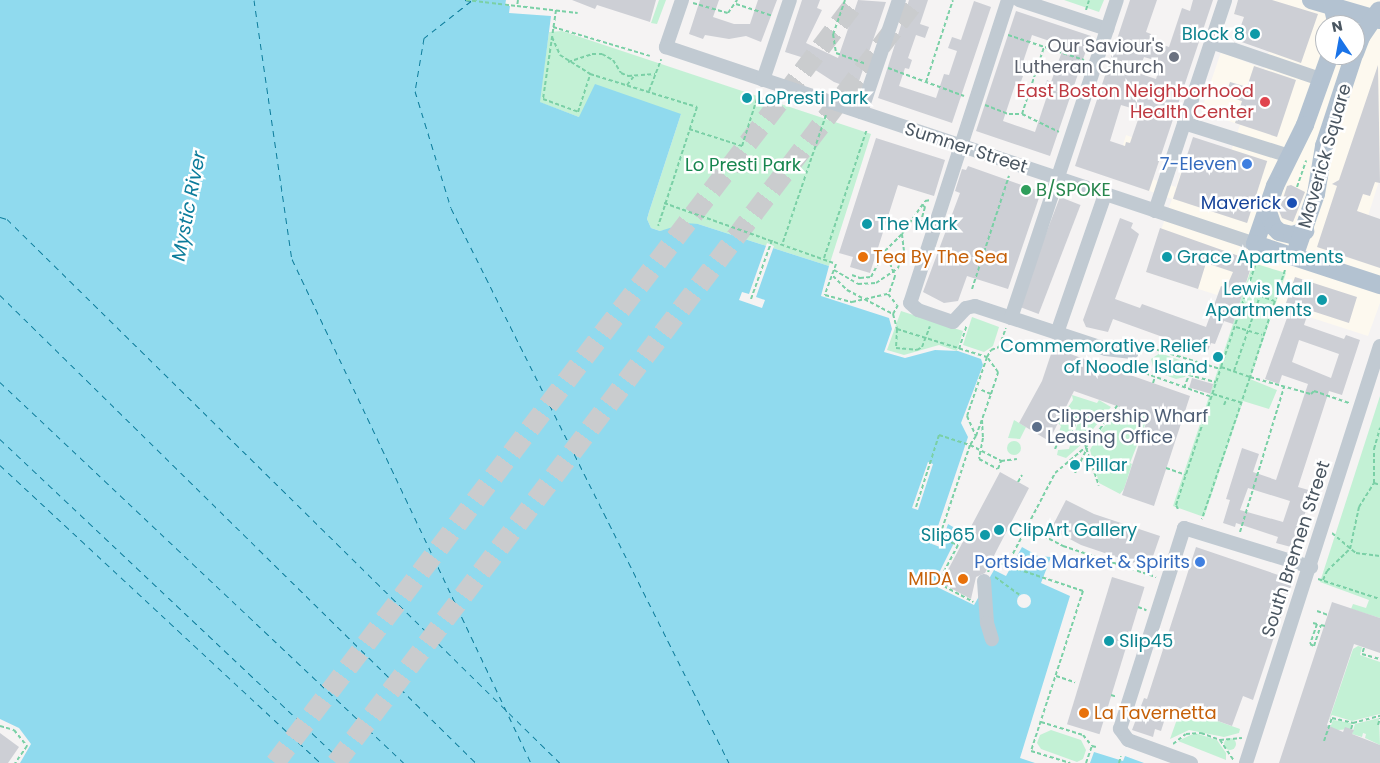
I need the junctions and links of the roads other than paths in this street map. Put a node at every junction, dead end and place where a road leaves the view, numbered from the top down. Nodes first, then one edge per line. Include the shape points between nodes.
1 (790, 0) edge
2 (898, 0) edge
3 (1008, 0) edge
4 (1019, 0) edge
5 (1117, 0) edge
6 (1225, 0) edge
7 (1311, 0) edge
8 (687, 2) edge
9 (1332, 4) edge
10 (1378, 16) edge
11 (1107, 29) junction
12 (1365, 37) edge
13 (1211, 42) junction
14 (1327, 65) edge
15 (1351, 65) edge
16 (763, 80) junction
17 (1323, 80) junction
18 (861, 112) junction
19 (1184, 123) junction
20 (959, 145) junction
21 (1289, 156) junction
22 (1056, 178) junction
23 (1105, 194) junction
24 (1267, 209) junction
25 (1155, 211) junction
26 (1305, 231) junction
27 (1256, 252) junction
28 (1290, 264) junction
29 (1380, 285) edge
30 (1009, 323) junction
31 (1057, 333) junction
32 (1380, 346) edge
33 (1132, 352) road end
34 (1311, 567) junction
35 (984, 581) road end
36 (992, 639) dead end
37 (1191, 763) edge
38 (1246, 763) edge

1 - 16 street
2 - 18 street
3 - 20 street
4 - 11 street
5 - 11 street
6 - 13 street
7 - 9 main road
8 - 16 street, Sumner Street via 664,53
9 - 10 main road
10 - 12 main road, Maverick Square
11 - 22 street
13 - 17 street
13 - 19 street
14 - 17 main road, Maverick Square
15 - 26 main road, Maverick Square via 1321,154 1319,184
16 - 18 street, Sumner Street
17 - 21 main road, Maverick Square
18 - 20 street, Sumner Street
19 - 21 street
19 - 25 street
20 - 22 street, Sumner Street
20 - 30 street via 910,303 918,310 953,322 966,308 975,306
21 - 24 main road, Maverick Square
22 - 23 street, Sumner Street
22 - 30 street
23 - 25 street, Sumner Street
23 - 31 street
24 - 26 main road via 1272,226 1279,232 1292,235
24 - 27 main road, Maverick Square
25 - 27 street, Sumner Street
26 - 28 main road, Maverick Square
27 - 28 main road, Sumner Street
28 - 29 main road, Sumner Street
30 - 31 street
31 - 33 street via 1113,351
32 - 34 street, South Bremen Street
34 - 37 street via 1184,528 1120,729 1128,740
34 - 38 street, South Bremen Street
35 - 36 street via 987,623

